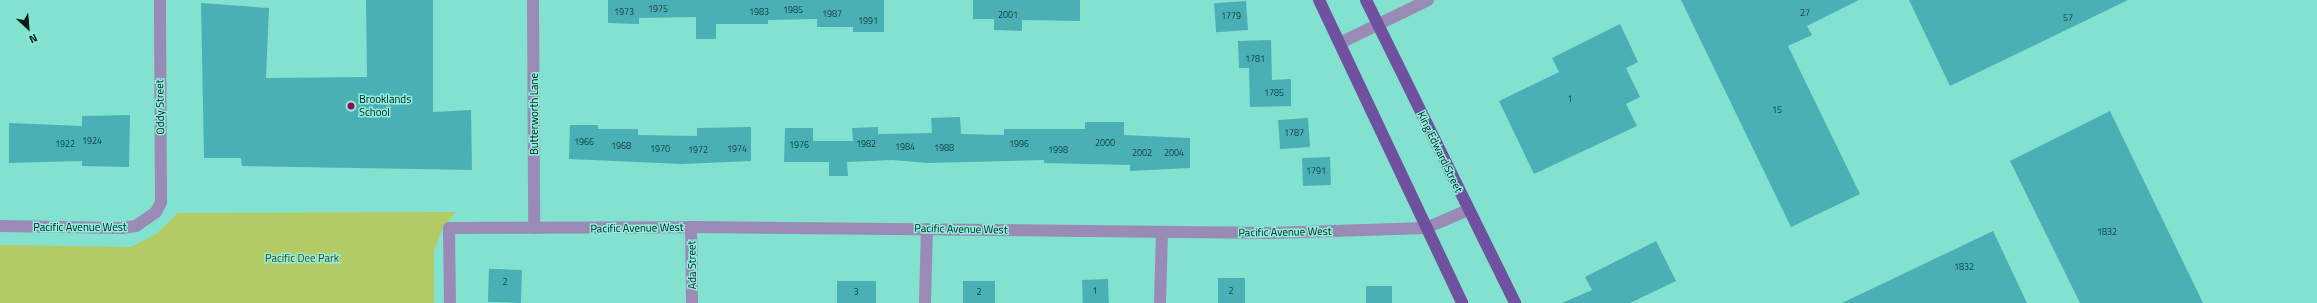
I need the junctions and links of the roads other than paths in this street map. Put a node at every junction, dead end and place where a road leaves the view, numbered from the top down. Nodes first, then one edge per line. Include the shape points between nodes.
1 (160, 0) edge
2 (533, 0) edge
3 (1318, 0) edge
4 (1366, 0) edge
5 (1428, 0) edge
6 (1378, 26) junction
7 (1340, 43) junction
8 (1468, 210) junction
9 (156, 212) joint
10 (0, 226) edge
11 (691, 227) junction
12 (534, 228) junction
13 (1426, 228) junction
14 (927, 229) junction
15 (1162, 232) junction
16 (450, 303) edge
17 (692, 303) edge
18 (925, 303) edge
19 (1160, 303) edge
20 (1462, 303) edge
21 (1514, 303) edge

1 - 9 street, Oddy Street via 161,202
2 - 12 street, Butterworth Lane
3 - 7 main road
4 - 6 main road, King Edward Street
5 - 6 street
6 - 7 street
6 - 8 main road, King Edward Street
7 - 13 main road
8 - 13 street, Pacific Avenue West
8 - 21 main road, King Edward Street
9 - 10 street, Pacific Avenue West via 136,226 122,228
11 - 12 street, Pacific Avenue West
11 - 14 street, Pacific Avenue West
11 - 17 street, Ada Street
12 - 16 street, Pacific Avenue West via 449,228
13 - 15 street, Pacific Avenue West via 1272,233
13 - 20 main road
14 - 15 street, Pacific Avenue West
14 - 18 street
15 - 19 street

